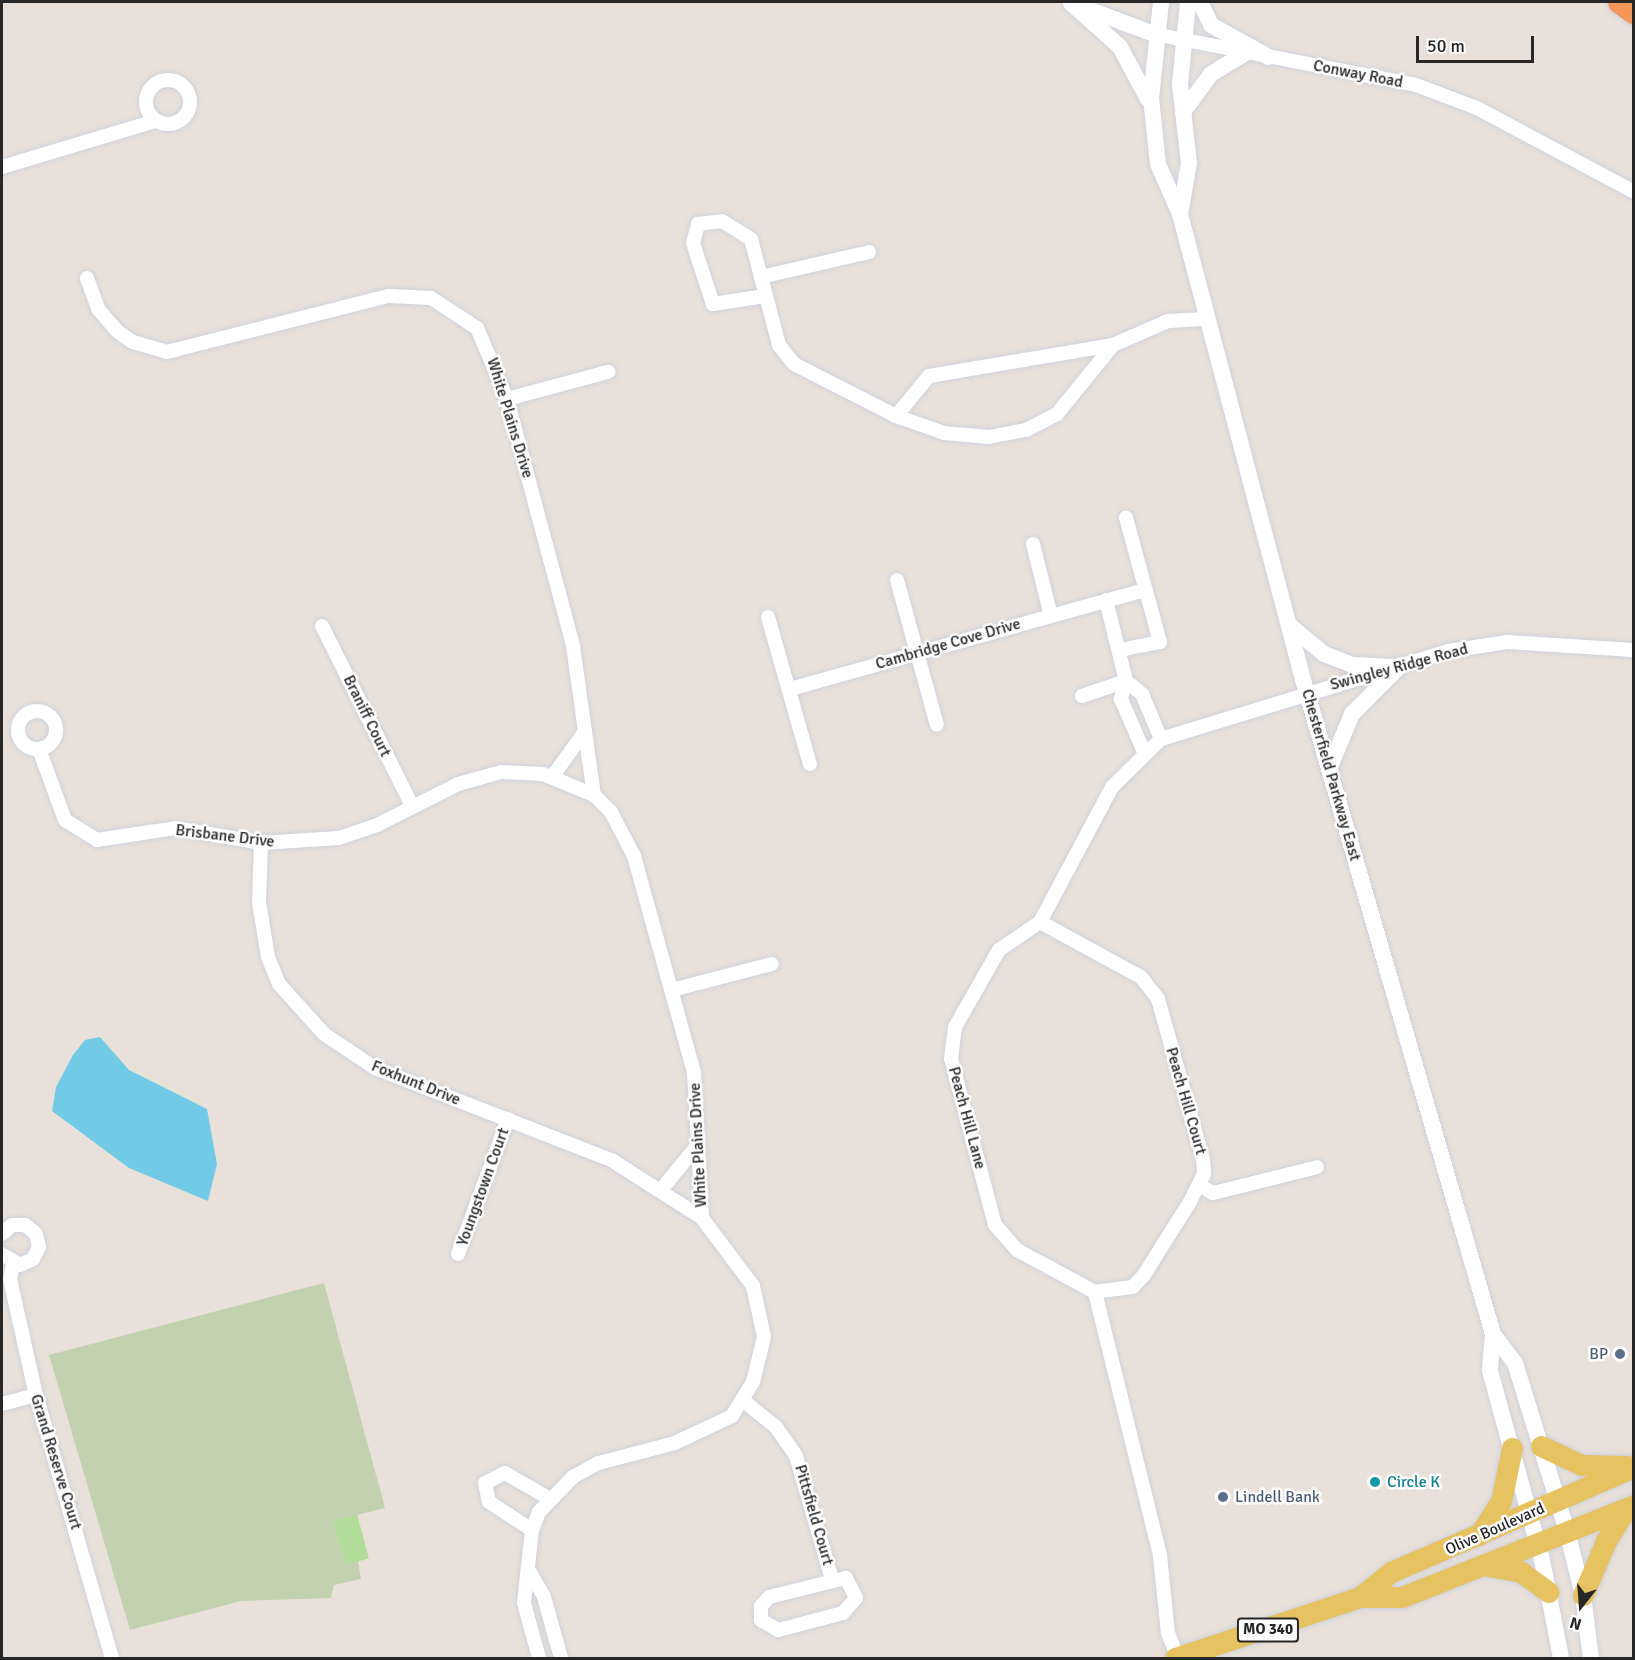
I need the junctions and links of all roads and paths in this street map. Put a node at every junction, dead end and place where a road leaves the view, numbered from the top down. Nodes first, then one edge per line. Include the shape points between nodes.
1 (1069, 2) edge
2 (1102, 2) edge
3 (1161, 2) edge
4 (1188, 2) edge
5 (1200, 2) edge
6 (1620, 2) edge
7 (1634, 12) edge
8 (1154, 34) junction
9 (1182, 40) junction
10 (1247, 52) junction
11 (1269, 57) junction
12 (1183, 112) junction
13 (1153, 113) junction
14 (155, 121) dead end
15 (2, 167) edge
16 (1634, 192) edge
17 (1180, 214) junction
18 (869, 252) dead end
19 (761, 277) junction
20 (87, 278) dead end
21 (765, 296) junction
22 (1205, 319) junction
23 (1113, 345) junction
24 (608, 372) dead end
25 (507, 399) junction
26 (896, 416) junction
27 (1126, 518) dead end
28 (1033, 544) dead end
29 (897, 580) dead end
30 (1145, 590) junction
31 (1106, 600) junction
32 (1051, 616) junction
33 (768, 617) dead end
34 (1289, 625) junction
35 (322, 626) dead end
36 (1120, 650) junction
37 (1634, 650) edge
38 (916, 653) junction
39 (1398, 666) junction
40 (1126, 681) junction
41 (790, 689) junction
42 (1307, 693) junction
43 (1082, 696) dead end
44 (937, 724) dead end
45 (583, 734) junction
46 (1161, 739) junction
47 (39, 749) dead end
48 (1144, 752) junction
49 (810, 764) dead end
50 (1329, 769) junction
51 (552, 777) junction
52 (594, 795) junction
53 (412, 806) junction
54 (261, 843) junction
55 (1040, 922) junction
56 (772, 964) dead end
57 (672, 990) junction
58 (508, 1119) junction
59 (696, 1147) junction
60 (1317, 1167) dead end
61 (1199, 1185) junction
62 (661, 1190) junction
63 (702, 1218) junction
64 (2, 1234) edge
65 (2, 1254) edge
66 (458, 1254) dead end
67 (14, 1264) junction
68 (1095, 1293) junction
69 (1493, 1334) junction
70 (36, 1395) junction
71 (745, 1402) junction
72 (2, 1404) edge
73 (1541, 1446) junction
74 (1512, 1448) junction
75 (1634, 1467) edge
76 (550, 1499) junction
77 (1558, 1502) junction
78 (1630, 1507) edge
79 (1529, 1515) junction
80 (532, 1530) junction
81 (1567, 1531) junction
82 (1479, 1535) junction
83 (1538, 1542) junction
84 (1482, 1565) junction
85 (528, 1569) junction
86 (832, 1579) junction
87 (1549, 1592) junction
88 (1583, 1595) junction
89 (1360, 1597) junction
90 (1176, 1658) edge
91 (112, 1659) edge
92 (539, 1659) edge
93 (561, 1659) edge
94 (1562, 1659) edge
95 (1591, 1659) edge

1 - 2 street
1 - 8 street, Conway Road
1 - 13 street via 1120,47 1141,79
3 - 8 street, Chesterfield Parkway East
4 - 9 street, Chesterfield Parkway East
5 - 11 street via 1211,25
6 - 7 highway
8 - 9 street, Conway Road
8 - 13 street, Chesterfield Parkway East
9 - 10 street, Conway Road
9 - 12 street, Chesterfield Parkway East
10 - 11 street, Conway Road
10 - 12 street via 1211,74
11 - 16 street, Conway Road via 1439,93
12 - 17 street, Chesterfield Parkway East via 1189,163
13 - 17 street, Chesterfield Parkway East via 1158,164
14 - 15 street
17 - 22 street, Chesterfield Parkway East
18 - 19 street
19 - 21 street
19 - 21 street via 751,238 722,221 698,224 693,243 713,304
20 - 25 street, White Plains Drive via 98,309 117,331 133,342 167,352 389,296 431,298 477,328
21 - 26 street via 779,345 794,364
22 - 23 street via 1168,321
22 - 34 street, Chesterfield Parkway East
23 - 26 street via 929,376
23 - 26 street via 1057,414 1026,430 989,437 944,433
24 - 25 street
25 - 45 street, White Plains Drive via 573,646
27 - 30 street
28 - 32 street
29 - 38 street
30 - 31 street, Cambridge Cove Drive
30 - 36 street via 1160,642
31 - 32 street, Cambridge Cove Drive
31 - 36 street
32 - 38 street, Cambridge Cove Drive
33 - 41 street
34 - 39 street via 1324,654 1353,665
34 - 42 street, Chesterfield Parkway East
35 - 53 street, Braniff Court
36 - 40 street
37 - 39 street, Swingley Ridge Road via 1507,642
38 - 41 street, Cambridge Cove Drive
38 - 44 street
39 - 42 street, Swingley Ridge Road
39 - 50 street via 1352,714
40 - 43 street
40 - 46 street via 1142,694
40 - 48 street via 1121,699
41 - 49 street
42 - 46 street, Peach Hill Lane
42 - 50 street, Chesterfield Parkway East
45 - 51 street
45 - 52 street, White Plains Drive
46 - 48 street, Peach Hill Lane
47 - 54 street, Brisbane Drive via 65,820 80,834 109,839 175,828
48 - 55 street, Peach Hill Lane via 1112,787
50 - 69 street, Chesterfield Parkway East
51 - 52 street, Brisbane Drive
51 - 53 street, Brisbane Drive via 501,772 458,783
52 - 57 street, White Plains Drive via 610,812 634,856
53 - 54 street, Brisbane Drive via 339,838
54 - 58 street, Foxhunt Drive via 263,933 279,984 297,1009 375,1068
55 - 61 street, Peach Hill Court via 1141,977 1158,999 1203,1159
55 - 68 street, Peach Hill Lane via 999,950 989,964 955,1027 951,1059 995,1225 1017,1250
56 - 57 street
57 - 59 street, White Plains Drive via 694,1074
58 - 62 street, Foxhunt Drive via 614,1161
58 - 66 street, Youngstown Court
59 - 62 street
59 - 63 street, White Plains Drive
60 - 61 street via 1212,1193
61 - 68 street, Peach Hill Court via 1133,1287
62 - 63 street, Foxhunt Drive
63 - 71 street, White Plains Drive via 753,1286 761,1310 762,1359
64 - 67 street via 19,1224 36,1234 39,1247 33,1259
65 - 67 street
67 - 70 street, Grand Reserve Court via 10,1279
68 - 90 street via 1160,1555 1168,1633
69 - 73 street, Chesterfield Parkway East via 1515,1363
69 - 74 street, Chesterfield Parkway East via 1490,1371
70 - 72 street
70 - 91 street, Grand Reserve Court
71 - 76 street, White Plains Drive via 711,1429 598,1463
71 - 86 street, Pittsfield Court via 776,1427 796,1456
73 - 75 main road via 1582,1465
73 - 77 street, Chesterfield Parkway East
74 - 79 street, Chesterfield Parkway East
74 - 82 main road via 1501,1501
75 - 77 main road, Olive Boulevard / MO 340
76 - 80 street, White Plains Drive
76 - 80 street via 505,1473 485,1483 489,1502
77 - 79 main road, Olive Boulevard / MO 340
77 - 81 street, Chesterfield Parkway East
78 - 81 main road, Olive Boulevard / MO 340
78 - 88 main road via 1606,1541
79 - 82 main road, Olive Boulevard / MO 340
79 - 83 street, Chesterfield Parkway East
80 - 85 street, White Plains Drive
81 - 83 main road, Olive Boulevard / MO 340
81 - 88 street, Chesterfield Parkway East
82 - 89 main road, Olive Boulevard / MO 340 via 1390,1572
83 - 84 main road, Olive Boulevard / MO 340
83 - 87 street, Chesterfield Parkway East
84 - 87 main road via 1521,1572
84 - 89 main road, Olive Boulevard / MO 340 via 1402,1597
85 - 92 street, White Plains Drive via 524,1603
85 - 93 street via 544,1597
86 - 86 street, Pittsfield Court via 769,1597 761,1620 778,1630 848,1610 856,1598 855,1586 846,1578
87 - 94 street, Chesterfield Parkway East
88 - 95 street, Chesterfield Parkway East
89 - 90 main road, Olive Boulevard / MO 340

